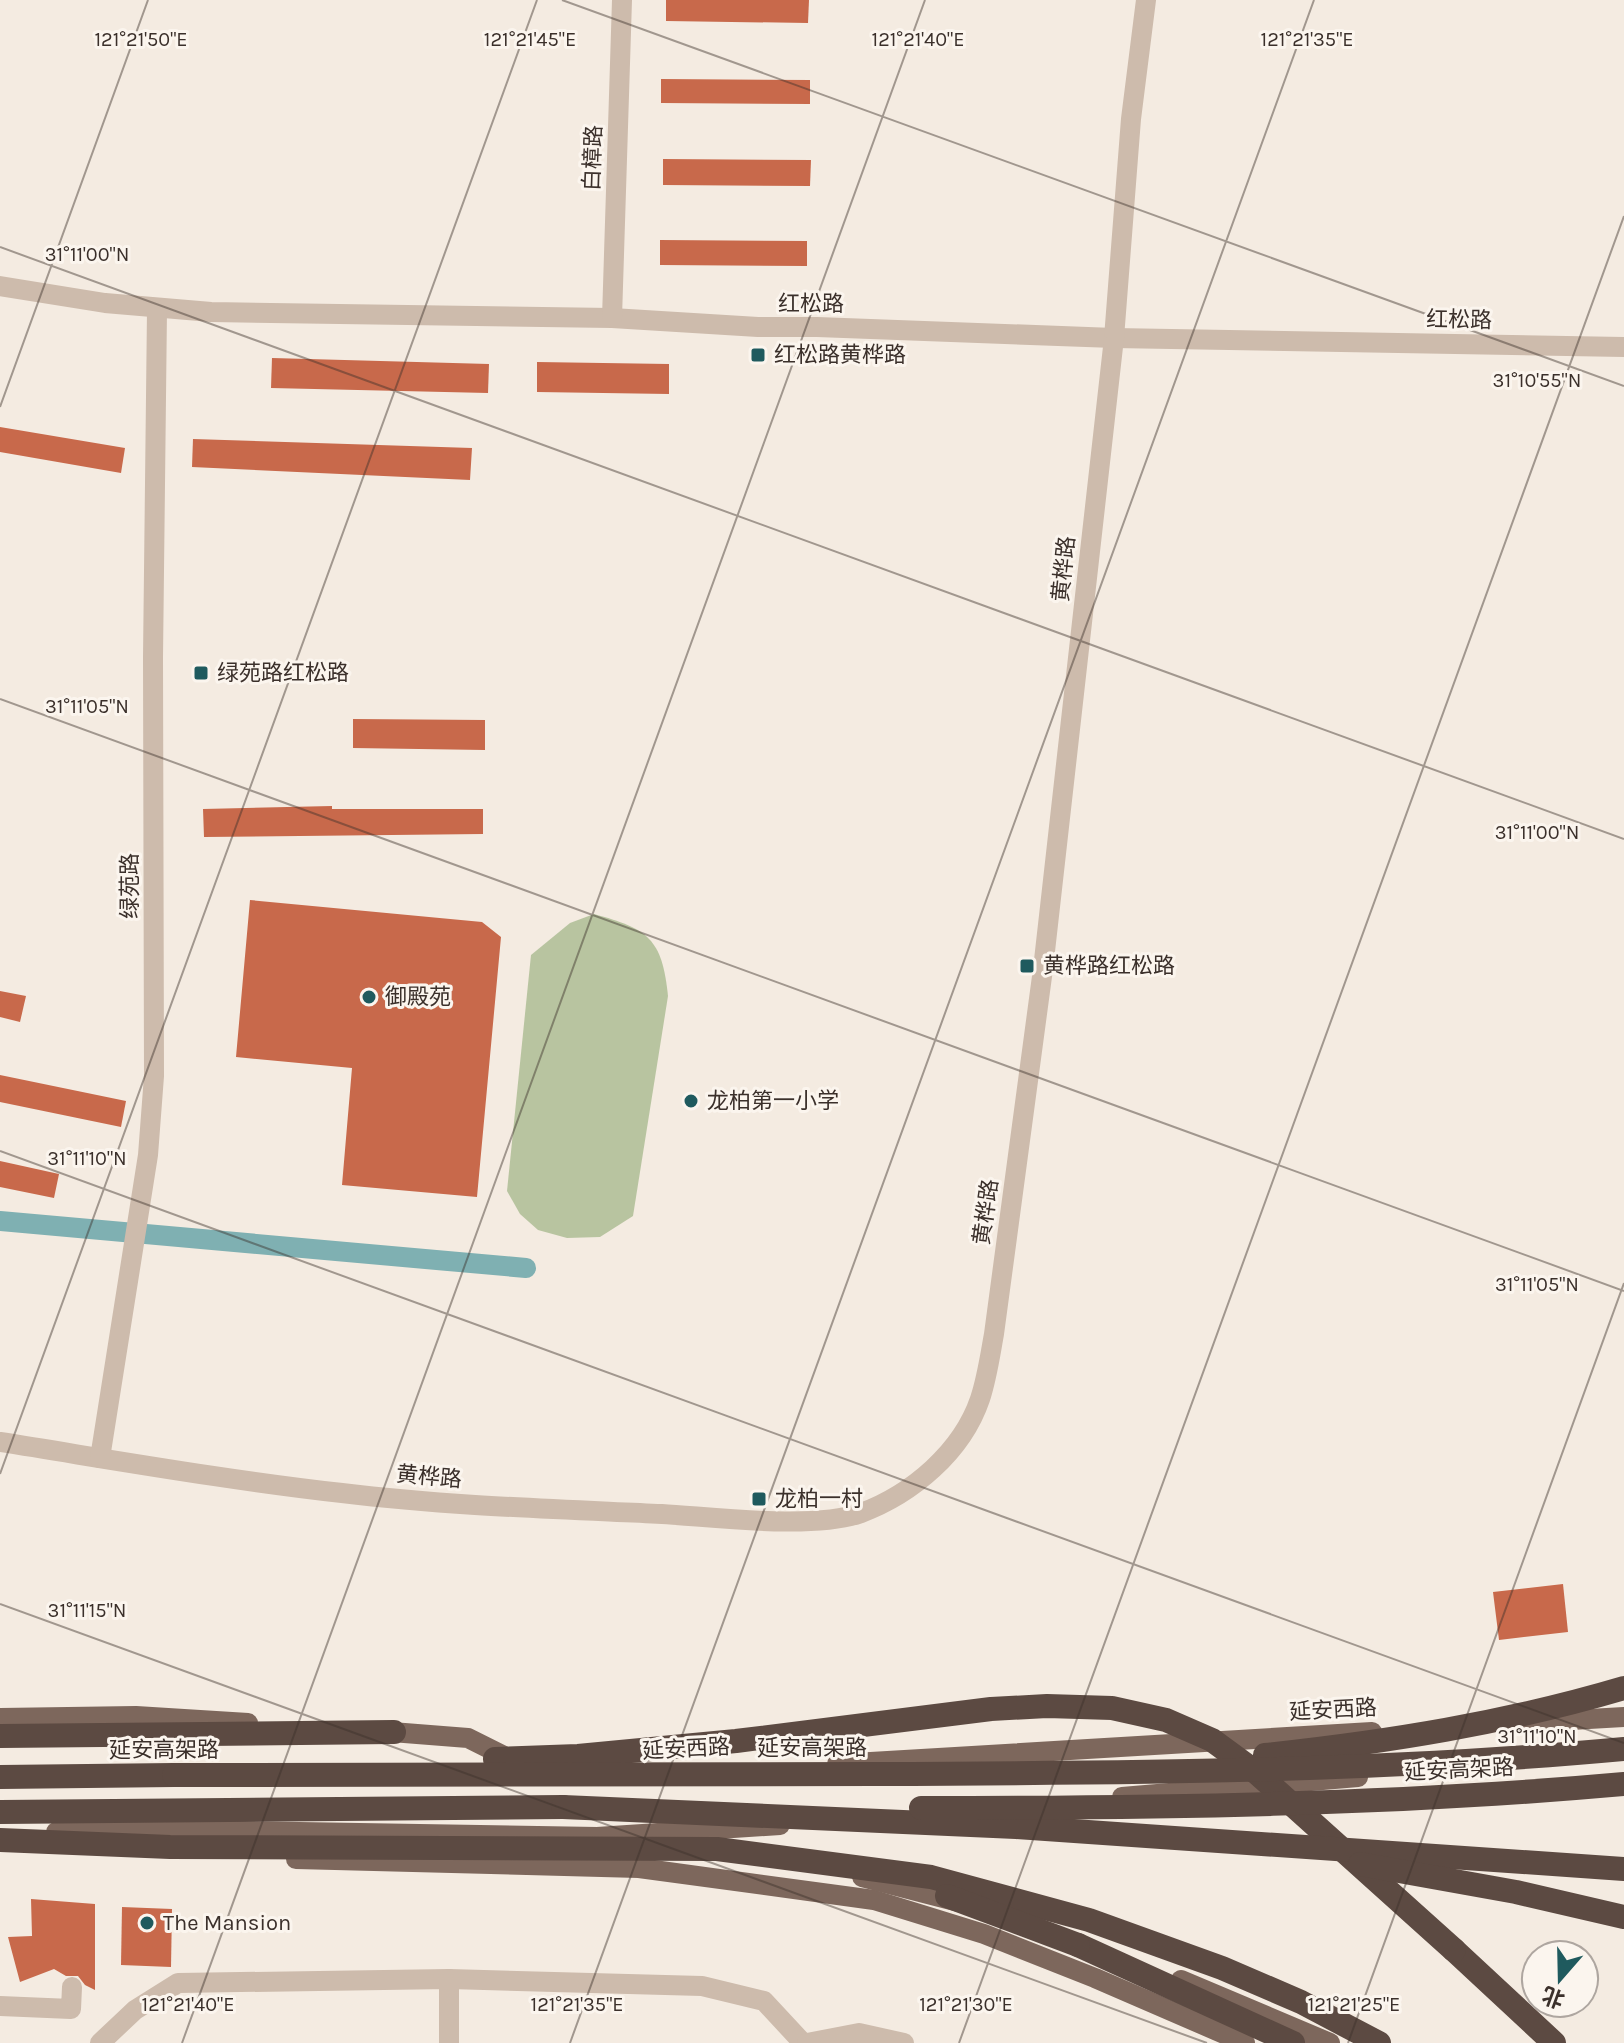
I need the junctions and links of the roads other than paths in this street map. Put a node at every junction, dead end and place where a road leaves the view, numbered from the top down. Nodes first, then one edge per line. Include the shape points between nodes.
1 (622, 0) edge
2 (1146, 0) edge
3 (0, 286) edge
4 (157, 310) junction
5 (612, 318) junction
6 (1114, 338) junction
7 (1624, 347) edge
8 (0, 1442) edge
9 (100, 1458) junction
10 (1624, 1688) edge
11 (1624, 1717) edge
12 (0, 1718) edge
13 (394, 1732) junction
14 (0, 1736) edge
15 (1624, 1749) edge
16 (1624, 1755) edge
17 (1023, 1773) junction
18 (174, 1775) junction
19 (0, 1777) edge
20 (1624, 1784) edge
21 (563, 1807) junction
22 (0, 1812) edge
23 (1016, 1827) junction
24 (751, 1828) junction
25 (0, 1832) edge
26 (597, 1837) junction
27 (0, 1840) edge
28 (0, 1851) edge
29 (709, 1854) junction
30 (821, 1863) junction
31 (639, 1868) junction
32 (1624, 1869) edge
33 (1624, 1917) edge
34 (449, 1979) junction
35 (72, 1987) dead end
36 (0, 2006) edge
37 (100, 2043) edge
38 (449, 2043) edge
39 (805, 2043) edge
40 (904, 2043) edge
41 (1245, 2043) edge
42 (1293, 2043) edge
43 (1330, 2043) edge
44 (1379, 2043) edge
45 (1554, 2043) edge

1 - 5 street, 白樟路
2 - 6 street, 黄桦路
3 - 4 street, 红松路
4 - 5 street, 红松路
4 - 9 street, 绿苑路 via 154,1076 140,1208
5 - 6 street, 红松路
6 - 7 street, 红松路
6 - 9 street, 黄桦路 via 1043,969 994,1334 979,1402 945,1458 916,1482 859,1514 786,1520 342,1493
8 - 9 street, 黄桦路
10 - 17 highway, bridge via 1563,1706 1355,1746
11 - 13 main road, 延安西路 via 587,1779 530,1772 468,1738
12 - 13 main road, 延安西路 via 136,1716
13 - 14 highway
15 - 17 highway, 延安高架路, bridge via 1345,1768
16 - 24 main road
17 - 18 highway, 延安高架路, bridge
18 - 19 highway, 延安高架路
18 - 45 highway, bridge via 578,1756 991,1709 1112,1708 1166,1720 1212,1740 1257,1773
20 - 21 highway, 延安高架路, bridge via 1332,1803
21 - 22 highway, 延安高架路
21 - 23 highway, bridge
23 - 32 highway, bridge
23 - 33 highway, bridge via 1324,1857
24 - 26 main road
24 - 29 main road
25 - 26 main road
26 - 29 main road
26 - 31 main road
27 - 30 highway, bridge via 170,1847 717,1849
28 - 31 main road
29 - 43 main road via 870,1879 1028,1920
30 - 42 highway, bridge via 915,1884 1078,1945
30 - 44 highway, bridge via 931,1877 1089,1920 1222,1968
31 - 41 main road via 874,1900 984,1934
34 - 37 street via 178,1983 135,2010
34 - 38 street
34 - 39 street via 702,1986 764,2001
35 - 36 street via 71,2009
39 - 40 street via 859,2033

